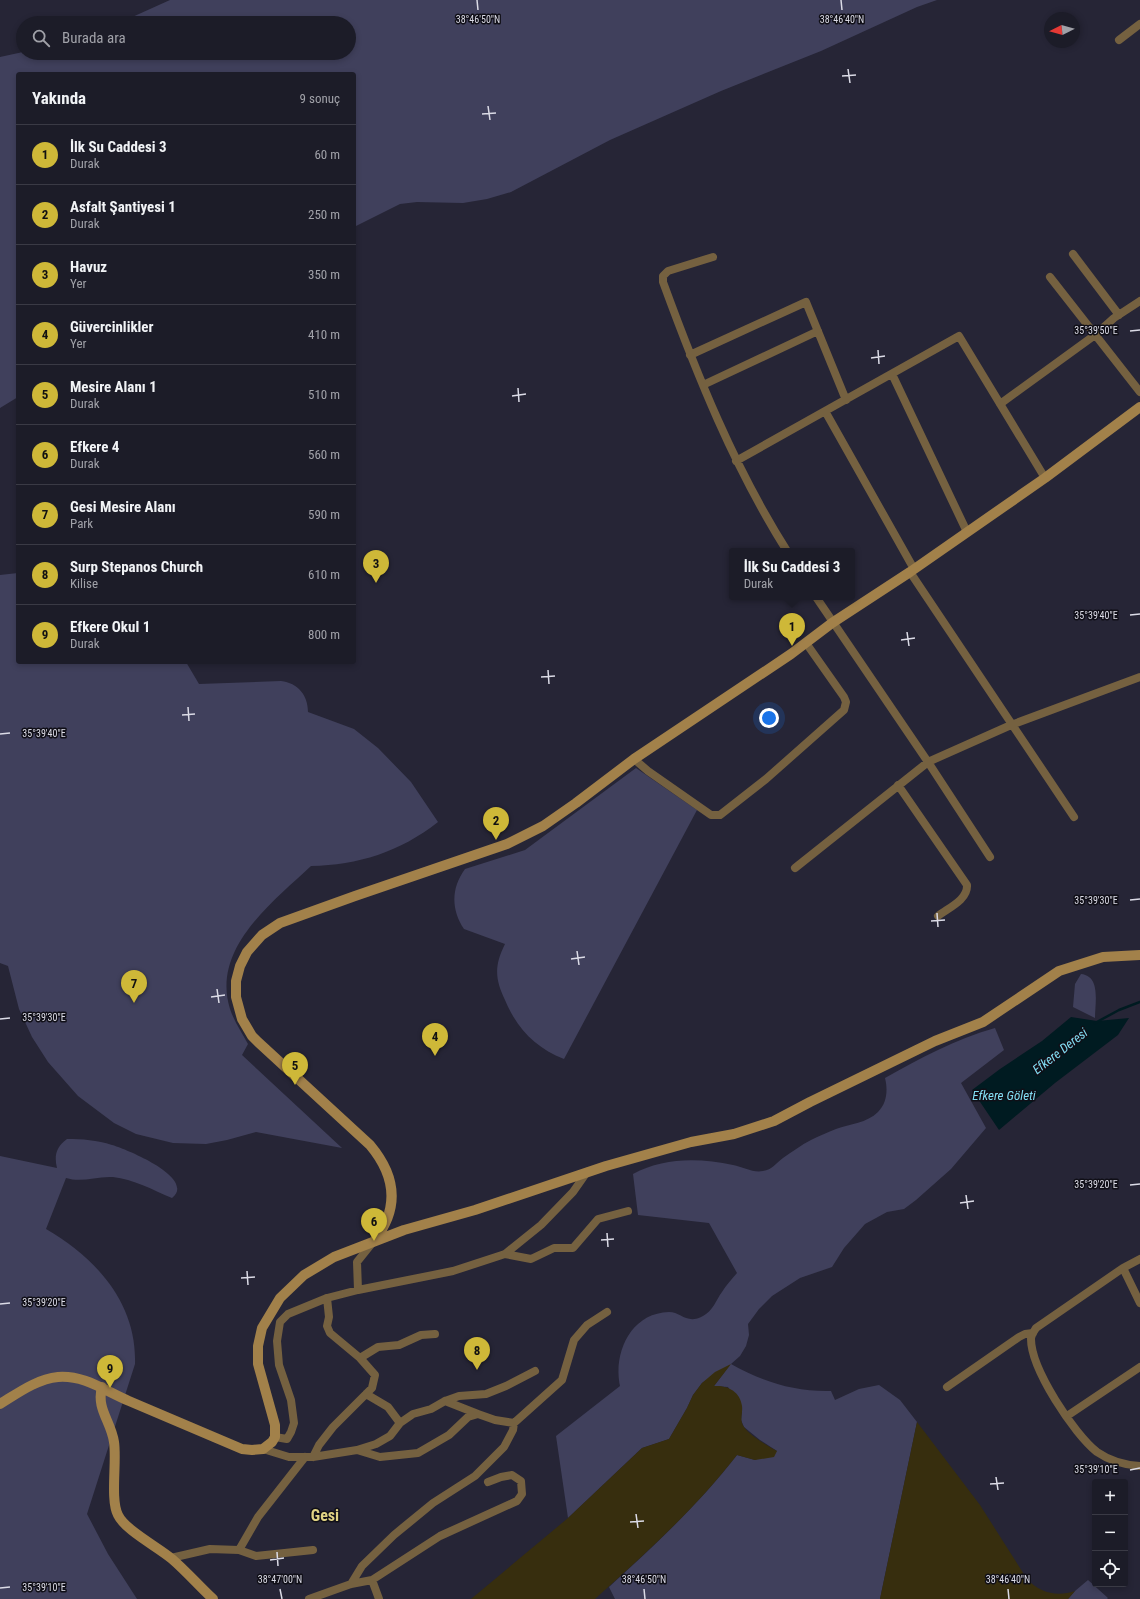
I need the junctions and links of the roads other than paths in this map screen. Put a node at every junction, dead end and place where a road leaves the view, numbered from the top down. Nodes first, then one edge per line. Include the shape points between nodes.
1 (1140, 24) edge
2 (1119, 40) dead end
3 (1073, 254) dead end
4 (713, 257) dead end
5 (1050, 276) dead end
6 (1140, 301) edge
7 (1119, 315) junction
8 (818, 331) junction
9 (1095, 335) junction
10 (690, 356) junction
11 (892, 374) junction
12 (703, 385) junction
13 (1140, 392) edge
14 (846, 400) junction
15 (1000, 404) junction
16 (1140, 407) edge
17 (825, 411) junction
18 (736, 461) junction
19 (1045, 478) junction
20 (967, 532) junction
21 (785, 548) edge
22 (912, 571) junction
23 (818, 600) edge
24 (832, 623) junction
25 (806, 643) junction
26 (1140, 677) edge
27 (1011, 725) junction
28 (634, 759) junction
29 (928, 762) junction
30 (898, 785) junction
31 (1074, 817) dead end
32 (990, 857) dead end
33 (795, 868) dead end
34 (938, 916) dead end
35 (1140, 955) edge
36 (587, 1172) junction
37 (628, 1211) dead end
38 (374, 1241) junction
39 (505, 1254) junction
40 (1140, 1260) edge
41 (1122, 1268) junction
42 (358, 1290) junction
43 (327, 1298) junction
44 (1140, 1303) edge
45 (607, 1312) dead end
46 (1033, 1333) junction
47 (435, 1334) dead end
48 (360, 1358) junction
49 (1140, 1367) edge
50 (535, 1371) dead end
51 (102, 1387) junction
52 (947, 1387) dead end
53 (366, 1394) junction
54 (445, 1401) junction
55 (0, 1404) edge
56 (478, 1414) junction
57 (1067, 1416) junction
58 (400, 1423) junction
59 (514, 1423) junction
60 (275, 1437) junction
61 (263, 1449) junction
62 (357, 1450) junction
63 (309, 1457) junction
64 (1140, 1466) edge
65 (488, 1482) dead end
66 (239, 1550) junction
67 (313, 1550) dead end
68 (171, 1558) junction
69 (372, 1580) junction
70 (351, 1584) junction
71 (213, 1599) edge
72 (309, 1599) edge
73 (379, 1599) edge

1 - 2 street
3 - 7 street
4 - 10 street via 668,271 663,276
5 - 9 street
6 - 7 street
7 - 9 street
8 - 10 street via 806,302
8 - 12 street
8 - 14 street
9 - 13 street
9 - 15 street
10 - 12 street
11 - 14 street
11 - 15 street via 960,336
11 - 20 street
12 - 18 street
14 - 17 street
15 - 19 street
16 - 19 street
17 - 18 street
17 - 22 street
18 - 21 street
19 - 20 street
20 - 22 street
22 - 24 street
22 - 27 street
23 - 24 street
24 - 25 street
24 - 29 street
25 - 28 street
25 - 28 street via 844,697 844,710 720,815 711,815
26 - 27 street
27 - 29 street
27 - 31 street
28 - 38 street via 542,826 507,844 280,923 262,935 247,952 236,981 236,997 242,1019 252,1036 370,1145 389,1175 392,1193 390,1213
29 - 30 street
29 - 32 street
30 - 33 street
30 - 34 street via 967,885 965,897
35 - 36 street via 1104,957 1059,971 983,1022 935,1041 774,1121 734,1134 691,1142
36 - 38 street
36 - 39 street via 573,1192 541,1225
37 - 39 street via 598,1219 573,1248 554,1248 531,1259
38 - 42 street via 357,1262
38 - 60 street via 334,1257 304,1275 280,1298 262,1328 258,1364 275,1425
39 - 42 street via 453,1271
40 - 41 street
41 - 44 street
41 - 46 street
42 - 43 street
43 - 48 street via 327,1326 330,1333
43 - 60 street via 288,1314 280,1322 277,1341 279,1365 291,1400 294,1422 287,1439
45 - 59 street via 587,1325 574,1340 562,1380
46 - 52 street via 1019,1337
46 - 57 street via 1031,1339 1038,1367 1050,1392
47 - 48 street via 421,1335 398,1345 378,1347
48 - 53 street via 375,1376 372,1388
49 - 57 street
50 - 54 street via 486,1394 459,1396
51 - 55 street via 68,1377 48,1378
51 - 61 street via 242,1449
51 - 68 street via 100,1402 114,1440 115,1503 118,1515 125,1524
53 - 58 street via 388,1408
53 - 63 street via 333,1427
54 - 56 street
54 - 58 street via 431,1409 413,1414
56 - 59 street
56 - 62 street via 468,1417 449,1435 418,1453 380,1457
57 - 64 street via 1086,1442 1097,1452 1121,1464
58 - 62 street via 390,1436
59 - 70 street via 504,1447 475,1476 432,1503 394,1535 362,1566
60 - 61 street
61 - 63 street via 289,1457
62 - 63 street
63 - 66 street via 258,1518
65 - 69 street via 512,1474 521,1481 522,1494 517,1501 440,1536
66 - 67 street via 256,1556
66 - 68 street via 210,1549
68 - 71 street
69 - 70 street
69 - 73 street
70 - 72 street

